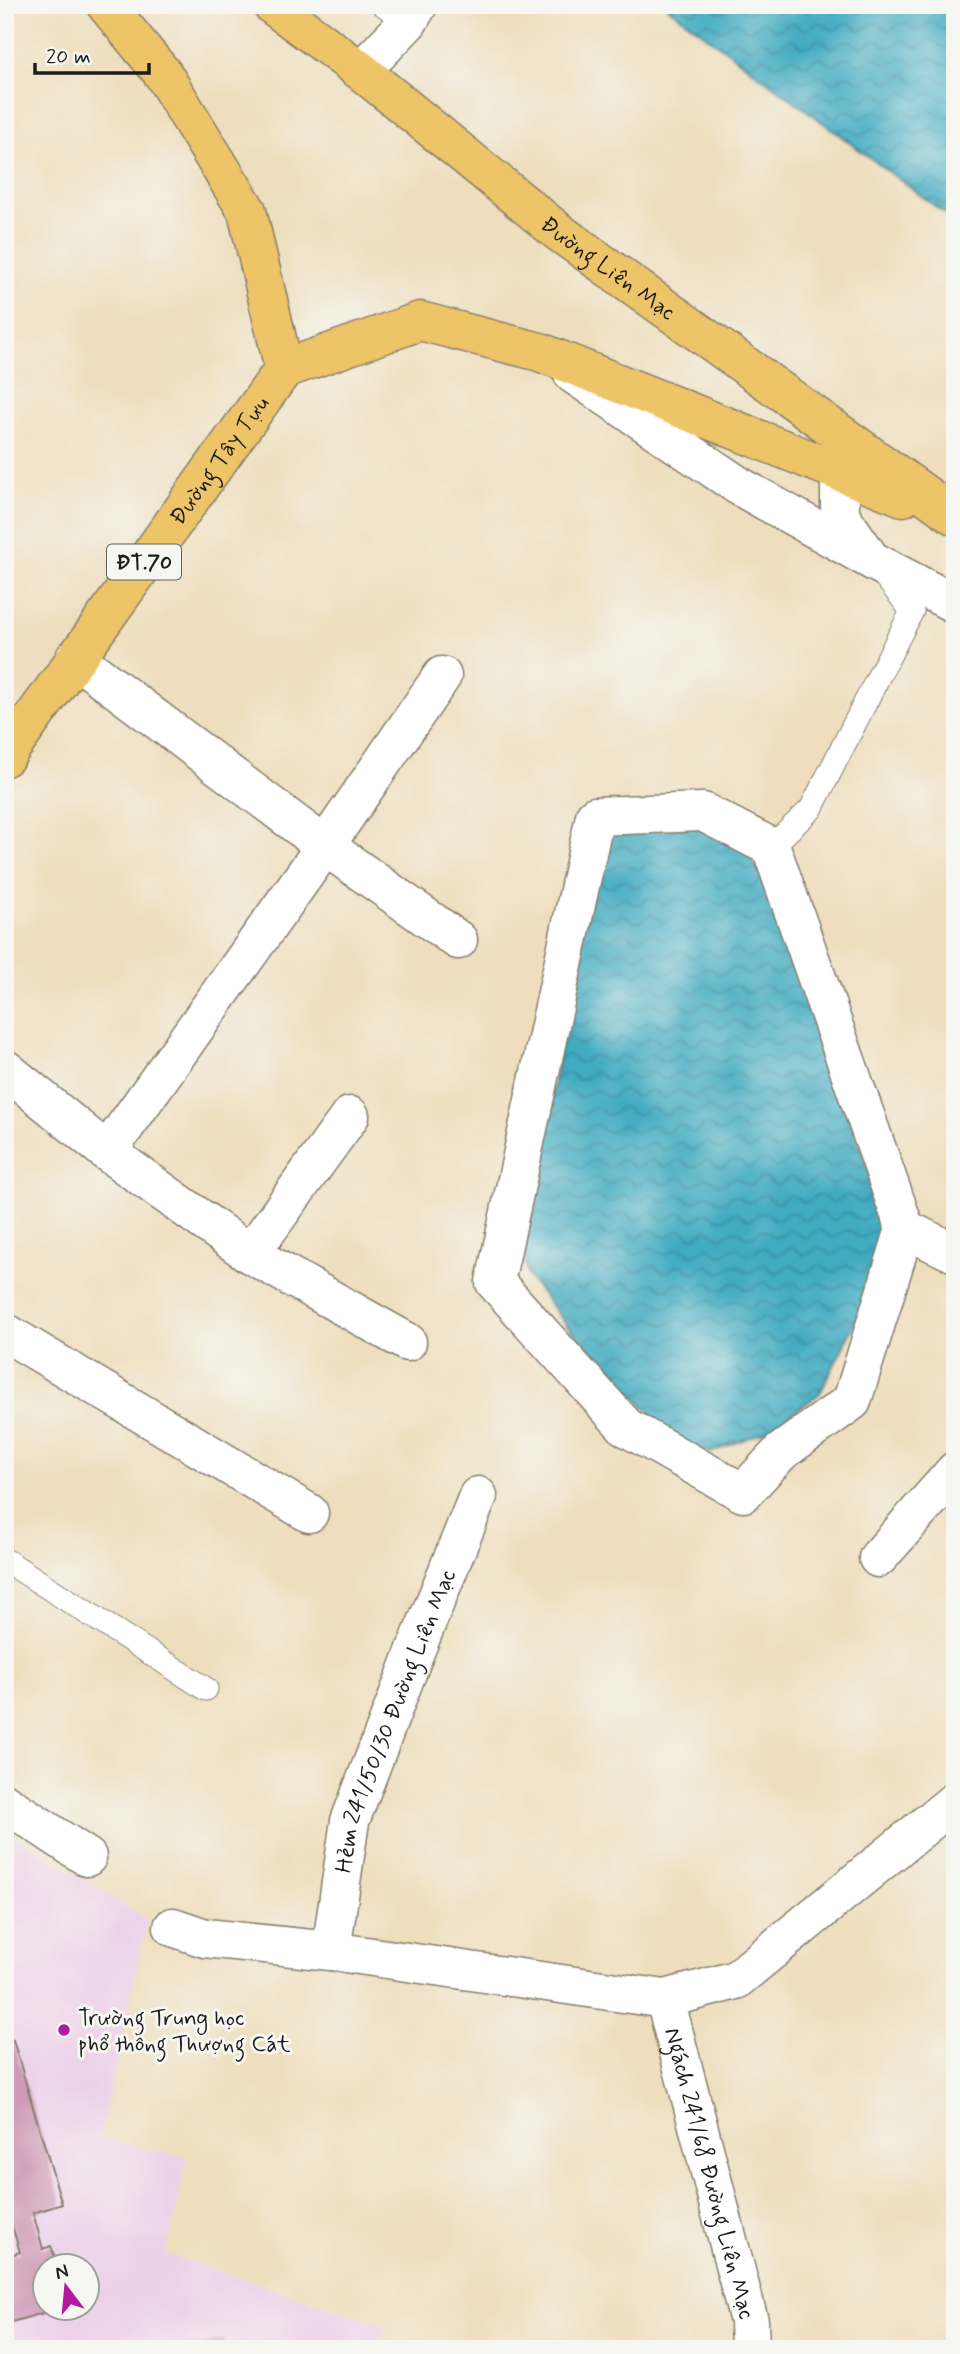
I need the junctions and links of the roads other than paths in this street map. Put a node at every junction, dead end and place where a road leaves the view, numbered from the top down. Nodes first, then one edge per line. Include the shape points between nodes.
1 (106, 5) edge
2 (272, 5) edge
3 (403, 11) edge
4 (361, 71) junction
5 (540, 352) junction
6 (284, 369) junction
7 (840, 471) junction
8 (955, 517) edge
9 (873, 561) junction
10 (955, 604) edge
11 (75, 658) junction
12 (442, 676) dead end
13 (5, 757) edge
14 (326, 846) junction
15 (771, 847) junction
16 (458, 940) dead end
17 (5, 1069) edge
18 (350, 1116) dead end
19 (107, 1152) junction
20 (905, 1229) junction
21 (955, 1253) edge
22 (250, 1254) junction
23 (6, 1335) edge
24 (407, 1342) dead end
25 (955, 1471) edge
26 (478, 1496) dead end
27 (309, 1513) dead end
28 (878, 1558) dead end
29 (5, 1560) edge
30 (206, 1689) dead end
31 (955, 1801) edge
32 (5, 1804) edge
33 (87, 1857) dead end
34 (173, 1927) dead end
35 (331, 1951) junction
36 (665, 1999) junction
37 (750, 2349) edge

1 - 6 main road via 163,74 247,211
2 - 4 main road, Đường Liên Mạc
3 - 4 street
4 - 8 main road, Đường Liên Mạc via 560,233
5 - 6 main road via 420,321
5 - 7 main road
5 - 9 street via 739,486
6 - 11 main road, Đường Tây Tựu / ĐT.70
7 - 8 main road
7 - 9 street via 840,515
9 - 10 street
9 - 15 lane via 912,611 811,809
11 - 13 main road, Đường Tây Tựu / ĐT.70
11 - 14 street
12 - 14 street
14 - 16 street
14 - 19 street
15 - 20 street
15 - 20 street via 703,812 595,816 495,1282 626,1427 743,1493 781,1452 852,1401
17 - 19 street
18 - 22 street
19 - 22 street
20 - 21 street
22 - 24 street
23 - 27 street
25 - 28 street
26 - 35 street, Hẻm 241/50/30 Đường Liên Mạc via 351,1821
29 - 30 lane
31 - 36 street via 736,1980
32 - 33 street
34 - 35 street via 205,1938
35 - 36 street
36 - 37 street, Ngách 241/68 Đường Liên Mạc via 749,2321

